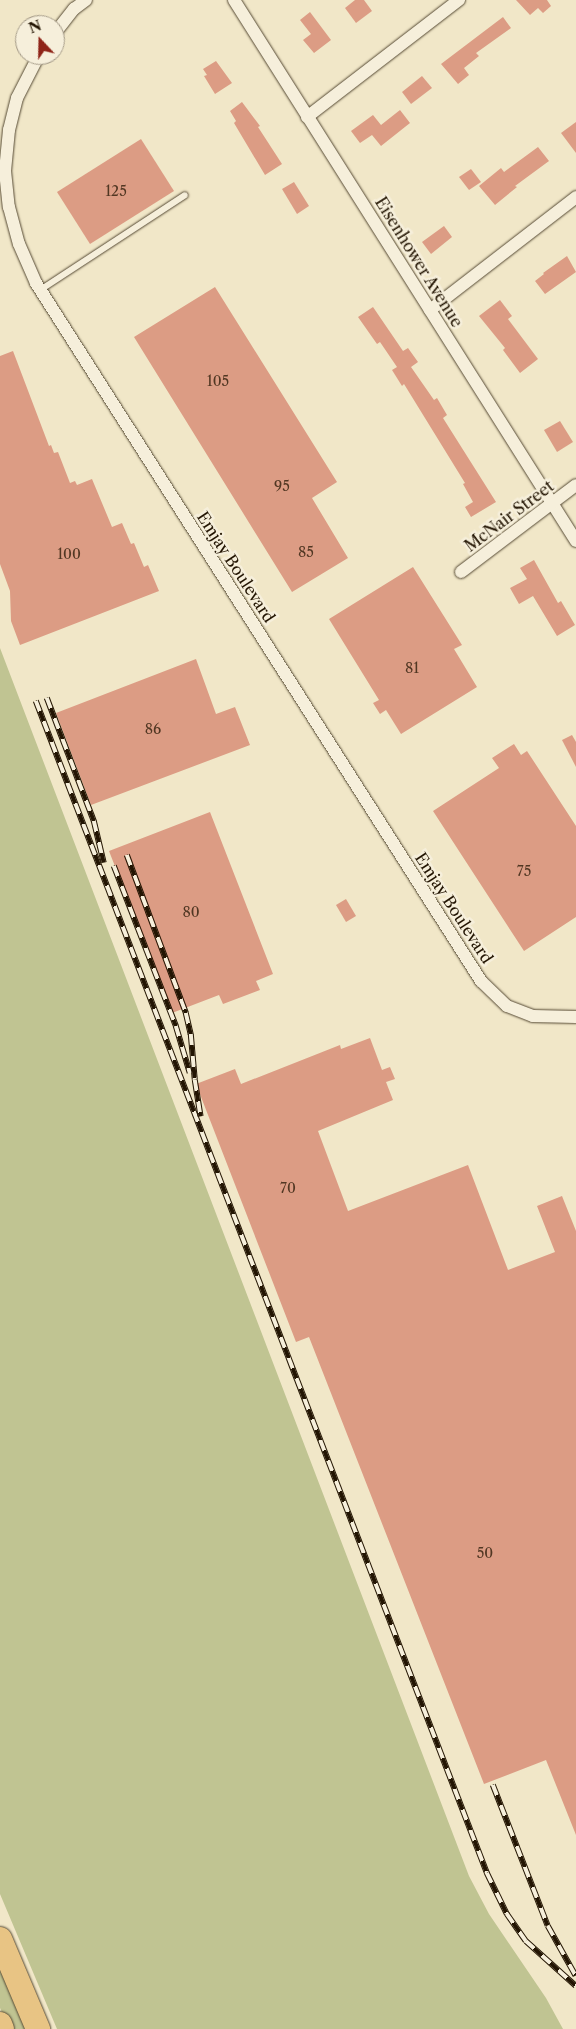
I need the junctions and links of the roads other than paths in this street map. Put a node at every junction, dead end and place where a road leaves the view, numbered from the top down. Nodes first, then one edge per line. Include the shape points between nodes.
1 (86, 0) edge
2 (234, 0) edge
3 (459, 0) edge
4 (65, 21) edge
5 (35, 65) edge
6 (307, 117) junction
7 (185, 194) dead end
8 (576, 197) edge
9 (40, 290) junction
10 (430, 310) junction
11 (576, 485) edge
12 (552, 504) junction
13 (576, 541) edge
14 (461, 572) dead end
15 (576, 1017) edge
16 (0, 1939) edge
17 (0, 2024) edge
18 (2, 2029) edge
19 (38, 2029) edge

1 - 4 street
2 - 6 street, Eisenhower Avenue
3 - 6 street
5 - 9 street, Emjay Boulevard via 17,98 8,130 5,171 9,208 19,244
6 - 10 street, Eisenhower Avenue
7 - 9 lane
8 - 10 street
9 - 15 street, Emjay Boulevard via 481,980 507,1006 533,1016
10 - 12 street, Eisenhower Avenue
11 - 12 street, McNair Street
12 - 13 street, Eisenhower Avenue
12 - 14 street, McNair Street
16 - 19 highway
17 - 18 highway

